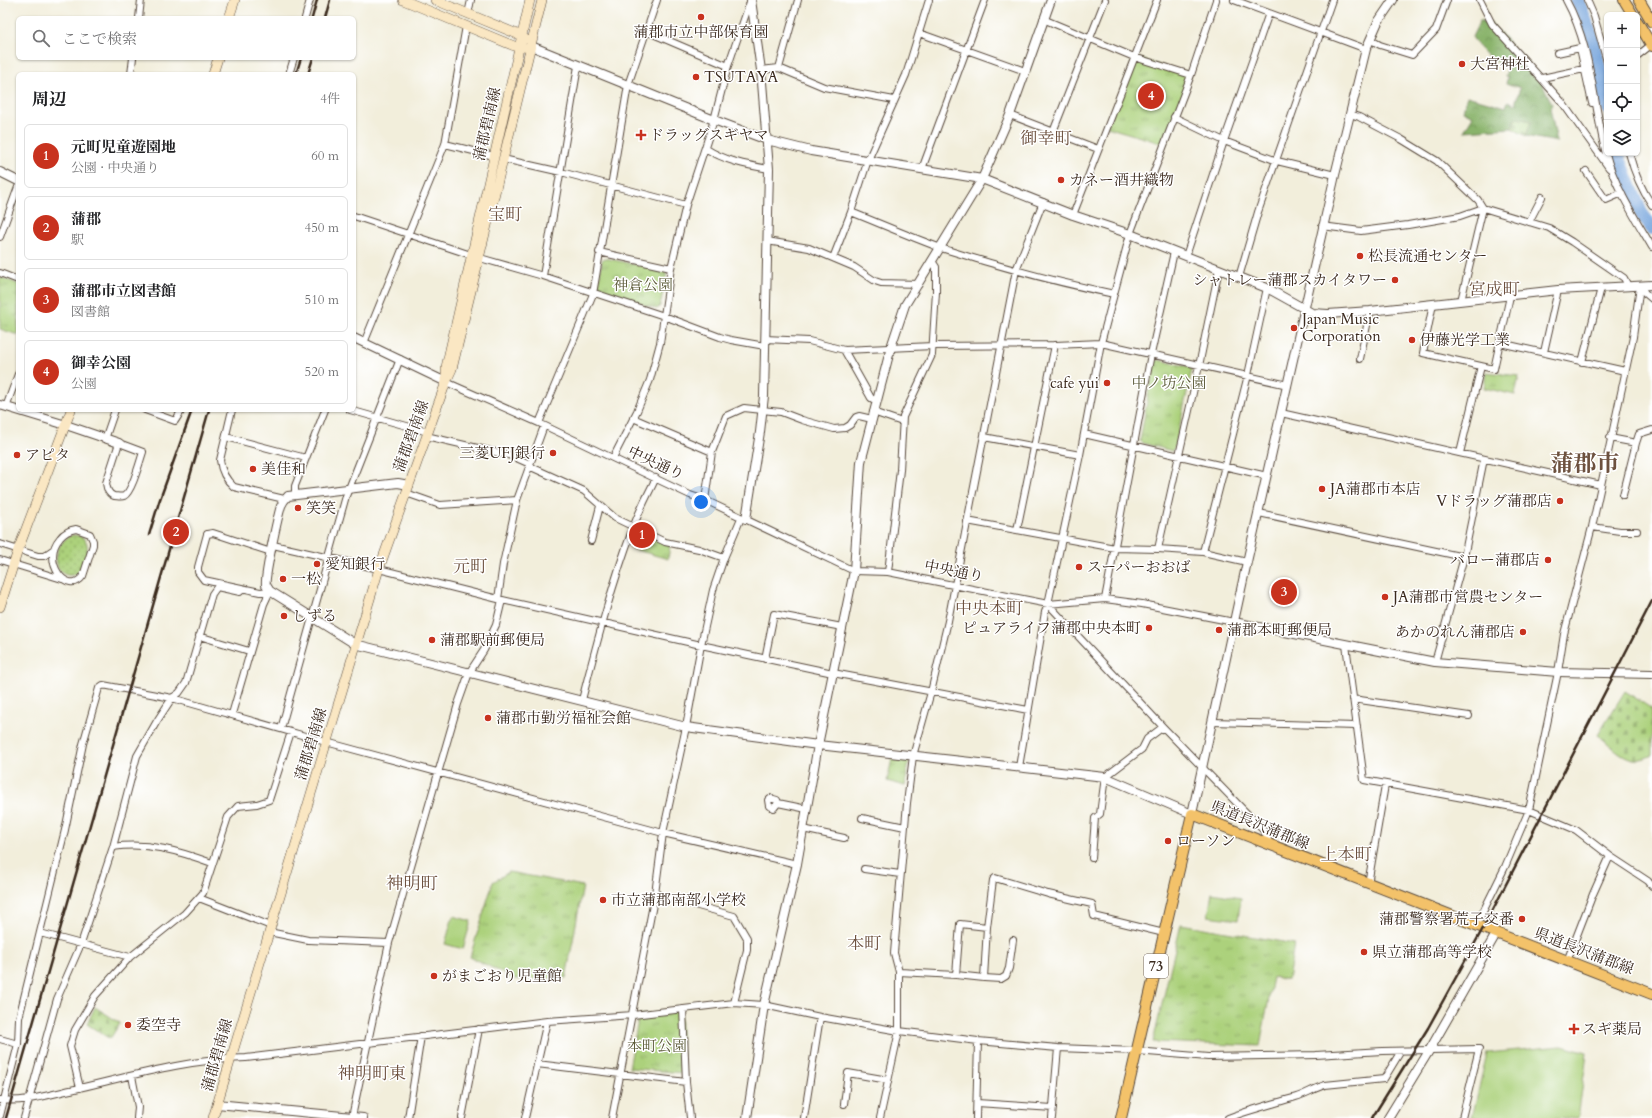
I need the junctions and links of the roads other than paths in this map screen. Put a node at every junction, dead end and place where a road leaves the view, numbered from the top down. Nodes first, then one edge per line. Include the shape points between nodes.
1 (141, 0) edge
2 (234, 0) edge
3 (310, 0) edge
4 (402, 0) edge
5 (435, 0) edge
6 (471, 0) edge
7 (530, 0) edge
8 (542, 0) edge
9 (657, 0) edge
10 (751, 0) edge
11 (798, 0) edge
12 (929, 0) edge
13 (985, 0) edge
14 (1051, 0) edge
15 (1105, 0) edge
16 (1157, 0) edge
17 (1216, 0) edge
18 (1234, 0) edge
19 (1332, 0) edge
20 (1393, 0) edge
21 (1447, 0) edge
22 (1480, 0) edge
23 (1566, 0) edge
24 (1587, 0) edge
25 (1624, 0) edge
26 (1639, 0) edge
27 (1631, 12) edge
28 (1269, 13) junction
29 (468, 14) junction
30 (139, 16) edge
31 (230, 16) edge
32 (306, 16) edge
33 (1043, 19) junction
34 (1652, 22) edge
35 (466, 26) junction
36 (1640, 26) edge
37 (646, 31) junction
38 (1321, 32) junction
39 (919, 34) junction
40 (522, 36) junction
41 (1090, 39) junction
42 (1371, 40) junction
43 (1652, 45) edge
44 (531, 46) junction
45 (519, 48) junction
46 (1366, 49) junction
47 (966, 51) junction
48 (1604, 51) edge
49 (1557, 53) dead end
50 (1640, 54) edge
51 (1134, 57) junction
52 (133, 60) edge
53 (218, 60) edge
54 (293, 60) edge
55 (578, 66) junction
56 (728, 66) junction
57 (779, 68) junction
58 (1584, 69) junction
59 (761, 70) junction
60 (1025, 71) junction
61 (131, 72) edge
62 (214, 72) edge
63 (290, 72) edge
64 (1191, 75) junction
65 (1542, 78) junction
66 (628, 85) junction
67 (894, 100) junction
68 (1350, 114) junction
69 (1010, 115) junction
70 (1174, 117) junction
71 (714, 120) junction
72 (1599, 123) junction
73 (1053, 132) junction
74 (767, 140) junction
75 (1224, 141) junction
76 (445, 144) junction
77 (704, 148) junction
78 (1098, 149) junction
79 (1630, 156) edge
80 (498, 158) junction
81 (868, 160) junction
82 (1277, 161) junction
83 (769, 169) junction
84 (922, 169) junction
85 (1586, 171) dead end
86 (0, 172) edge
87 (561, 172) junction
88 (1334, 175) junction
89 (1613, 175) junction
90 (982, 179) junction
91 (16, 180) edge
92 (610, 186) junction
93 (16, 193) edge
94 (1622, 193) junction
95 (1542, 197) dead end
96 (1042, 202) junction
97 (686, 205) junction
98 (1652, 205) edge
99 (1483, 208) junction
100 (851, 212) junction
101 (1073, 215) junction
102 (356, 217) edge
103 (1529, 222) junction
104 (1322, 226) junction
105 (408, 233) junction
106 (1130, 234) junction
107 (0, 237) edge
108 (767, 242) junction
109 (1652, 246) edge
110 (940, 247) junction
111 (599, 252) junction
112 (1174, 252) junction
113 (471, 254) junction
114 (1186, 256) junction
115 (480, 258) junction
116 (833, 258) junction
117 (932, 261) junction
118 (671, 268) junction
119 (1218, 269) junction
120 (1016, 270) junction
121 (0, 273) edge
122 (543, 276) junction
123 (1239, 277) junction
124 (16, 279) edge
125 (919, 284) junction
126 (1652, 285) edge
127 (1628, 286) junction
128 (1640, 286) junction
129 (1267, 288) junction
130 (1601, 288) junction
131 (1558, 290) junction
132 (593, 294) junction
133 (1114, 294) junction
134 (1510, 296) junction
135 (1652, 299) edge
136 (1461, 301) junction
137 (1433, 304) junction
138 (1304, 308) junction
139 (1370, 311) junction
140 (664, 316) junction
141 (356, 339) edge
142 (364, 343) junction
143 (765, 343) junction
144 (1101, 343) junction
145 (1500, 343) junction
146 (1003, 345) junction
147 (1055, 345) junction
148 (933, 346) junction
149 (891, 347) junction
150 (844, 350) junction
151 (1544, 352) junction
152 (1151, 354) junction
153 (400, 359) junction
154 (1360, 359) dead end
155 (1582, 362) junction
156 (1199, 366) junction
157 (1481, 366) junction
158 (1625, 371) junction
159 (1248, 375) junction
160 (16, 378) edge
161 (446, 382) junction
162 (1288, 385) junction
163 (876, 401) junction
164 (3, 406) edge
165 (762, 409) junction
166 (16, 410) edge
167 (23, 412) edge
168 (70, 412) edge
169 (114, 412) edge
170 (150, 412) edge
171 (181, 412) edge
172 (232, 412) edge
173 (324, 412) edge
174 (356, 412) edge
175 (1281, 413) junction
176 (872, 416) junction
177 (376, 418) junction
178 (633, 418) junction
179 (902, 422) junction
180 (541, 424) junction
181 (66, 425) junction
182 (1652, 430) edge
183 (427, 434) junction
184 (1084, 434) junction
185 (226, 437) junction
186 (984, 437) junction
187 (1610, 438) junction
188 (105, 439) junction
189 (119, 443) junction
190 (1636, 443) junction
191 (1034, 446) junction
192 (1134, 446) junction
193 (712, 452) junction
194 (1460, 453) junction
195 (1080, 455) junction
196 (1179, 456) junction
197 (306, 458) junction
198 (613, 458) junction
199 (1484, 459) junction
200 (529, 465) junction
201 (1224, 466) junction
202 (1267, 476) junction
203 (656, 478) junction
204 (1600, 485) junction
205 (348, 489) junction
206 (407, 489) junction
207 (295, 494) junction
208 (1623, 495) dead end
209 (284, 499) junction
210 (517, 500) junction
211 (706, 500) junction
212 (600, 506) junction
213 (1259, 512) junction
214 (743, 518) junction
215 (967, 520) junction
216 (633, 526) junction
217 (1592, 527) junction
218 (1017, 530) junction
219 (1637, 531) dead end
220 (1062, 539) junction
221 (592, 541) dead end
222 (0, 544) edge
223 (272, 548) junction
224 (1115, 548) junction
225 (54, 549) junction
226 (1158, 549) junction
227 (18, 550) junction
228 (1203, 552) junction
229 (329, 557) junction
230 (1464, 557) junction
231 (724, 558) junction
232 (0, 560) edge
233 (1247, 562) junction
234 (13, 564) junction
235 (378, 569) junction
236 (854, 571) junction
237 (888, 572) junction
238 (64, 580) junction
239 (955, 586) junction
240 (244, 589) junction
241 (270, 591) junction
242 (1105, 599) junction
243 (500, 600) junction
244 (1048, 604) junction
245 (0, 607) edge
246 (312, 616) junction
247 (1234, 622) junction
248 (603, 623) junction
249 (842, 628) junction
250 (199, 636) junction
251 (355, 644) junction
252 (701, 645) junction
253 (1346, 645) junction
254 (249, 651) junction
255 (764, 659) junction
256 (1435, 662) junction
257 (1558, 672) junction
258 (469, 673) junction
259 (833, 673) junction
260 (1652, 674) edge
261 (932, 692) junction
262 (172, 698) junction
263 (1353, 699) junction
264 (582, 700) junction
265 (1028, 710) junction
266 (232, 714) junction
267 (1469, 716) dead end
268 (1212, 722) junction
269 (1357, 726) junction
270 (686, 727) junction
271 (1163, 727) junction
272 (281, 729) junction
273 (291, 732) junction
274 (326, 742) junction
275 (818, 745) junction
276 (913, 756) junction
277 (1019, 767) junction
278 (1202, 768) junction
279 (438, 772) junction
280 (1105, 777) junction
281 (1385, 785) junction
282 (778, 804) dead end
283 (807, 809) junction
284 (1529, 810) junction
285 (1192, 814) junction
286 (862, 818) dead end
287 (905, 827) junction
288 (803, 829) junction
289 (663, 833) junction
290 (844, 838) dead end
291 (1270, 844) junction
292 (112, 847) junction
293 (1610, 856) junction
294 (1092, 858) dead end
295 (212, 862) junction
296 (797, 864) junction
297 (864, 869) dead end
298 (900, 874) junction
299 (1368, 884) junction
300 (1652, 886) edge
301 (655, 894) junction
302 (199, 898) junction
303 (1476, 926) junction
304 (987, 927) junction
305 (270, 929) junction
306 (40, 933) junction
307 (1164, 933) junction
308 (1496, 934) junction
309 (1012, 940) dead end
310 (389, 943) junction
311 (82, 944) junction
312 (130, 957) junction
313 (1567, 961) junction
314 (899, 972) junction
315 (956, 975) junction
316 (984, 978) junction
317 (1652, 994) edge
318 (734, 1003) junction
319 (764, 1005) junction
320 (683, 1008) junction
321 (632, 1015) junction
322 (820, 1017) junction
323 (547, 1021) junction
324 (479, 1029) junction
325 (899, 1031) junction
326 (421, 1036) junction
327 (0, 1039) edge
328 (978, 1041) junction
329 (367, 1043) junction
330 (18, 1044) junction
331 (1058, 1048) junction
332 (1136, 1051) junction
333 (1402, 1051) junction
334 (1429, 1051) junction
335 (231, 1058) junction
336 (537, 1064) junction
337 (621, 1075) junction
338 (132, 1076) junction
339 (888, 1080) junction
340 (686, 1082) junction
341 (80, 1088) junction
342 (30, 1099) junction
343 (2, 1100) edge
344 (977, 1103) junction
345 (218, 1104) junction
346 (844, 1104) dead end
347 (1053, 1108) junction
348 (0, 1116) edge
349 (352, 1117) junction
350 (24, 1118) edge
351 (137, 1118) edge
352 (213, 1118) edge
353 (363, 1118) edge
354 (408, 1118) edge
355 (462, 1118) edge
356 (525, 1118) edge
357 (612, 1118) edge
358 (690, 1118) edge
359 (746, 1118) edge
360 (804, 1118) edge
361 (880, 1118) edge
362 (976, 1118) edge
363 (1052, 1118) edge
364 (1121, 1118) edge
365 (1228, 1118) edge
366 (1388, 1118) edge
367 (1462, 1118) edge

1 - 30 street
2 - 31 main road
3 - 32 street
4 - 35 main road
5 - 29 main road
6 - 29 street
7 - 40 main road, 蒲郡碧南線
8 - 44 main road, 蒲郡碧南線
9 - 37 street
10 - 56 street
10 - 59 street
11 - 57 street
12 - 39 street
13 - 47 street
14 - 33 street
15 - 41 street
16 - 51 street
17 - 64 street
18 - 28 street
19 - 38 street
20 - 42 street via 1378,22
21 - 42 street via 1436,30 1412,55
22 - 65 street via 1492,24
23 - 72 street via 1584,46
24 - 48 street
25 - 27 main road
26 - 34 main road
28 - 38 street
28 - 75 street
29 - 40 main road
33 - 41 street
33 - 60 street
35 - 45 main road
35 - 76 street
36 - 43 main road
37 - 56 street
37 - 66 street
38 - 46 street
38 - 82 street
39 - 47 street
39 - 67 street via 906,75
40 - 44 main road
40 - 45 main road, 蒲郡碧南線
41 - 51 street
41 - 73 street
42 - 46 street
43 - 50 street
44 - 45 main road
44 - 55 street
44 - 80 main road, 蒲郡碧南線
45 - 80 main road, 蒲郡碧南線
46 - 68 street
47 - 60 street
47 - 84 street
49 - 58 street via 1580,48
51 - 64 street
51 - 78 street
52 - 61 street
53 - 62 main road
54 - 63 street
55 - 66 street
55 - 87 street
56 - 71 street
57 - 59 street
57 - 67 street via 824,87
58 - 65 street
58 - 72 street via 1595,118
59 - 74 street
60 - 69 street
64 - 70 street
65 - 89 street
66 - 71 street
66 - 92 street
67 - 81 street
68 - 88 street
68 - 99 street via 1401,139 1437,161 1478,200
69 - 73 street
69 - 90 street
70 - 75 street
70 - 106 street
71 - 74 street
71 - 77 street
72 - 89 street
73 - 78 street
74 - 81 street via 812,151
74 - 83 street
75 - 82 street
75 - 114 street
76 - 80 street
76 - 105 street
77 - 83 street via 719,157
77 - 97 street
78 - 101 street
79 - 98 street via 1643,192
80 - 87 street
80 - 113 main road, 蒲郡碧南線
80 - 115 main road, 蒲郡碧南線
81 - 84 street
81 - 100 street
82 - 88 street
82 - 123 street via 1258,212
83 - 108 street
84 - 90 street
85 - 94 street via 1606,200
86 - 91 street
87 - 92 street
87 - 122 street
88 - 104 street
89 - 94 street
90 - 96 street
90 - 110 street
92 - 97 street
92 - 111 street
93 - 107 street
94 - 109 street
95 - 103 street
96 - 101 street
96 - 120 street
97 - 118 street
99 - 103 street
99 - 104 street via 1460,216 1361,231
99 - 136 street
100 - 110 street
100 - 116 street
101 - 106 street
102 - 105 street
103 - 127 street via 1549,228 1572,242 1624,278
104 - 138 street
105 - 113 street
105 - 142 street
106 - 112 street
106 - 133 street
108 - 116 street via 809,248
108 - 143 street
110 - 117 street
110 - 120 street
111 - 118 street
111 - 132 street
112 - 114 street
112 - 152 street
113 - 115 street
113 - 161 main road, 蒲郡碧南線 via 446,367
114 - 119 street
115 - 122 street
115 - 161 main road, 蒲郡碧南線 via 452,369
116 - 125 street via 881,283
117 - 125 street
117 - 148 street via 936,267
118 - 140 street
119 - 123 street
119 - 156 street
120 - 133 street
120 - 146 street
121 - 124 street
122 - 132 street
123 - 129 street
125 - 149 street via 905,305
126 - 128 street
127 - 128 street
127 - 130 street
128 - 135 street
128 - 158 street
129 - 138 street
129 - 159 street
130 - 131 street
130 - 155 street
131 - 134 street
131 - 151 street
132 - 140 street
132 - 180 street
133 - 144 street
134 - 136 street
134 - 145 street
136 - 137 street
137 - 139 street
137 - 157 street via 1423,353
138 - 139 street via 1312,313 1328,314
138 - 162 street
139 - 154 street
140 - 143 street via 731,340
140 - 178 street via 650,380
141 - 142 street, 中央通り
142 - 153 street, 中央通り
143 - 150 street via 809,340
143 - 165 street
144 - 147 street
144 - 152 street
144 - 184 street
145 - 151 street
145 - 157 street via 1494,369
146 - 147 street
146 - 148 street
146 - 186 street
147 - 191 street
148 - 149 street
148 - 179 street via 932,355 902,417
149 - 150 street
149 - 163 street
150 - 163 street via 871,398
151 - 155 street
152 - 156 street
152 - 192 street
153 - 161 street, 中央通り
153 - 177 street
155 - 158 street
156 - 159 street
156 - 196 street
157 - 194 street
158 - 187 street
159 - 162 street
159 - 201 street
160 - 164 street
161 - 180 street, 中央通り
161 - 183 main road, 蒲郡碧南線
162 - 175 street
163 - 176 street
164 - 166 street
165 - 176 street via 782,412 834,429 850,425 856,417
165 - 193 street via 744,408 726,416
165 - 214 street
167 - 181 street
168 - 181 main road
169 - 188 street
170 - 171 street via 175,421
172 - 185 street
173 - 197 street
174 - 177 street
175 - 194 street
175 - 202 street
176 - 179 street
176 - 236 street via 859,478
177 - 183 street
177 - 205 street
178 - 193 street
178 - 198 street
179 - 237 street via 900,470
180 - 198 street, 中央通り
180 - 200 street
181 - 188 street
181 - 227 main road
182 - 190 street via 1639,434
183 - 200 street via 512,456
183 - 206 main road, 蒲郡碧南線
184 - 192 street
184 - 195 street
185 - 197 street
185 - 209 street via 220,460 229,482 234,487
186 - 191 street
186 - 215 street
187 - 190 street
187 - 204 street
188 - 189 street
189 - 189 street via 143,452 130,490 124,496 118,497 111,495 106,483
190 - 208 street
191 - 195 street
191 - 218 street
192 - 196 street
192 - 224 street
193 - 211 street
194 - 199 street
195 - 220 street
196 - 201 street
196 - 226 street
197 - 207 street via 295,486
198 - 203 street, 中央通り
199 - 204 street
199 - 230 street
200 - 210 street
200 - 212 street via 584,491
201 - 202 street
201 - 228 street
202 - 213 street
203 - 211 street, 中央通り
203 - 216 street
204 - 217 street
205 - 206 street via 398,483
205 - 207 street
205 - 229 street
206 - 210 street via 440,505
206 - 235 main road, 蒲郡碧南線
207 - 209 street
209 - 223 street
210 - 243 street via 503,564
211 - 214 street, 中央通り
212 - 216 street via 615,518
212 - 221 street
213 - 230 street
213 - 233 street
214 - 231 street
214 - 236 street, 中央通り
215 - 218 street
215 - 239 street
216 - 231 street via 665,542 699,549
216 - 248 street
217 - 219 street
217 - 257 street via 1564,634
218 - 220 street
220 - 224 street
220 - 244 street
222 - 227 street
223 - 229 street
223 - 240 street via 213,533 207,534 198,567 201,576 204,580
223 - 241 street via 266,578 266,586
224 - 226 street
224 - 242 street
225 - 227 street via 44,556
225 - 238 street via 54,566
225 - 238 street via 63,534 72,530 88,533 93,541 81,580
226 - 228 street
227 - 234 main road
228 - 233 street
229 - 235 street
229 - 246 street
230 - 256 street
231 - 252 street via 713,590
232 - 234 street
233 - 247 street
234 - 238 street
234 - 245 main road
235 - 243 street
235 - 251 main road, 蒲郡碧南線
236 - 237 street, 中央通り
236 - 249 street
237 - 239 street, 中央通り
239 - 244 street, 中央通り
239 - 261 street
240 - 241 street
240 - 250 street via 240,592 217,587 212,594
241 - 246 street
241 - 254 street
242 - 244 street, 中央通り
242 - 247 street, 中央通り
243 - 248 street
243 - 258 street via 496,624 484,650
244 - 265 street
244 - 271 street
246 - 251 street
246 - 272 street
247 - 253 street
247 - 268 street
248 - 252 street
248 - 264 street
249 - 255 street via 774,614
249 - 259 street
250 - 254 street
250 - 262 street via 186,683
251 - 258 street
251 - 274 main road, 蒲郡碧南線
252 - 255 street
252 - 270 street
253 - 256 street
253 - 263 street
254 - 266 street
255 - 259 street
256 - 257 street
257 - 260 street
257 - 284 street
258 - 264 street
258 - 279 street
259 - 261 street
259 - 275 street
261 - 265 street
261 - 276 street
262 - 266 street
262 - 292 street via 137,756
262 - 306 street via 106,685 99,688 83,744
263 - 267 street
263 - 269 street
264 - 270 street
265 - 277 street
266 - 272 street
268 - 269 street
268 - 278 street
269 - 281 street via 1364,780
270 - 275 street
270 - 289 street
271 - 278 street
271 - 280 street via 1150,736 1142,749
272 - 273 street
273 - 274 street
273 - 295 street via 269,800 238,806 228,817
274 - 279 street
274 - 305 main road, 蒲郡碧南線
275 - 276 street
275 - 283 street
276 - 277 street
276 - 287 street
277 - 280 street
278 - 285 street
278 - 291 street via 1264,830
279 - 289 street
279 - 310 street
280 - 285 street
280 - 294 street via 1100,814 1095,818
281 - 284 street
281 - 299 street
282 - 283 street
283 - 288 street
284 - 293 street via 1576,830
284 - 303 street
285 - 291 main road, 県道長沢蒲郡線
285 - 307 main road, 県道長沢蒲郡線 / 73
286 - 287 street
287 - 298 street
288 - 290 street
288 - 296 street
289 - 296 street
289 - 301 street
291 - 299 main road, 県道長沢蒲郡線
292 - 295 street via 129,845 176,850
292 - 311 street
293 - 300 street via 1629,867
293 - 313 street
295 - 302 street via 203,893
296 - 319 street
297 - 298 street
298 - 314 street via 894,953
299 - 303 main road, 県道長沢蒲郡線
301 - 318 street via 734,916 747,938 747,950
301 - 321 street
302 - 305 street
302 - 312 street via 185,913
303 - 308 main road, 県道長沢蒲郡線
304 - 307 street via 995,878 1092,904 1094,916
304 - 315 street via 960,924
304 - 316 street
305 - 310 street via 308,940
305 - 335 main road, 蒲郡碧南線
306 - 311 street
306 - 330 street via 19,1018
307 - 332 main road, 県道長沢蒲郡線 / 73
308 - 313 main road, 県道長沢蒲郡線
308 - 334 street
309 - 316 street via 1006,976 1001,979
310 - 329 street
311 - 312 street
311 - 342 street via 57,999
312 - 341 street via 95,996 75,1030 70,1046
313 - 317 main road, 県道長沢蒲郡線
314 - 315 street
314 - 325 street
315 - 316 street
318 - 319 street
318 - 320 street
319 - 322 street
319 - 359 street
320 - 321 street
320 - 340 street
321 - 323 street
321 - 337 street
322 - 325 street
322 - 360 street
323 - 324 street
323 - 336 street
324 - 326 street
324 - 355 street
325 - 328 street
325 - 339 street
326 - 329 street
326 - 354 street
327 - 330 street
328 - 331 street
328 - 344 street
329 - 335 street
329 - 349 street
330 - 343 street
331 - 332 street
331 - 347 street
332 - 333 street via 1208,1057
332 - 364 main road, 県道長沢蒲郡線 / 73
333 - 334 street
333 - 365 street via 1384,1079 1325,1085 1298,1097
334 - 366 street
334 - 367 street via 1479,1049
335 - 338 street via 181,1065
335 - 345 main road, 蒲郡碧南線
336 - 337 street
336 - 356 street
337 - 340 street
337 - 357 street
338 - 341 street
338 - 351 street via 138,1107
339 - 346 street via 848,1073
339 - 361 street
340 - 358 street
341 - 342 street
342 - 343 street
342 - 350 street
343 - 348 street
344 - 347 street
344 - 362 street
345 - 349 street
345 - 352 main road, 蒲郡碧南線
347 - 363 street
349 - 353 street

